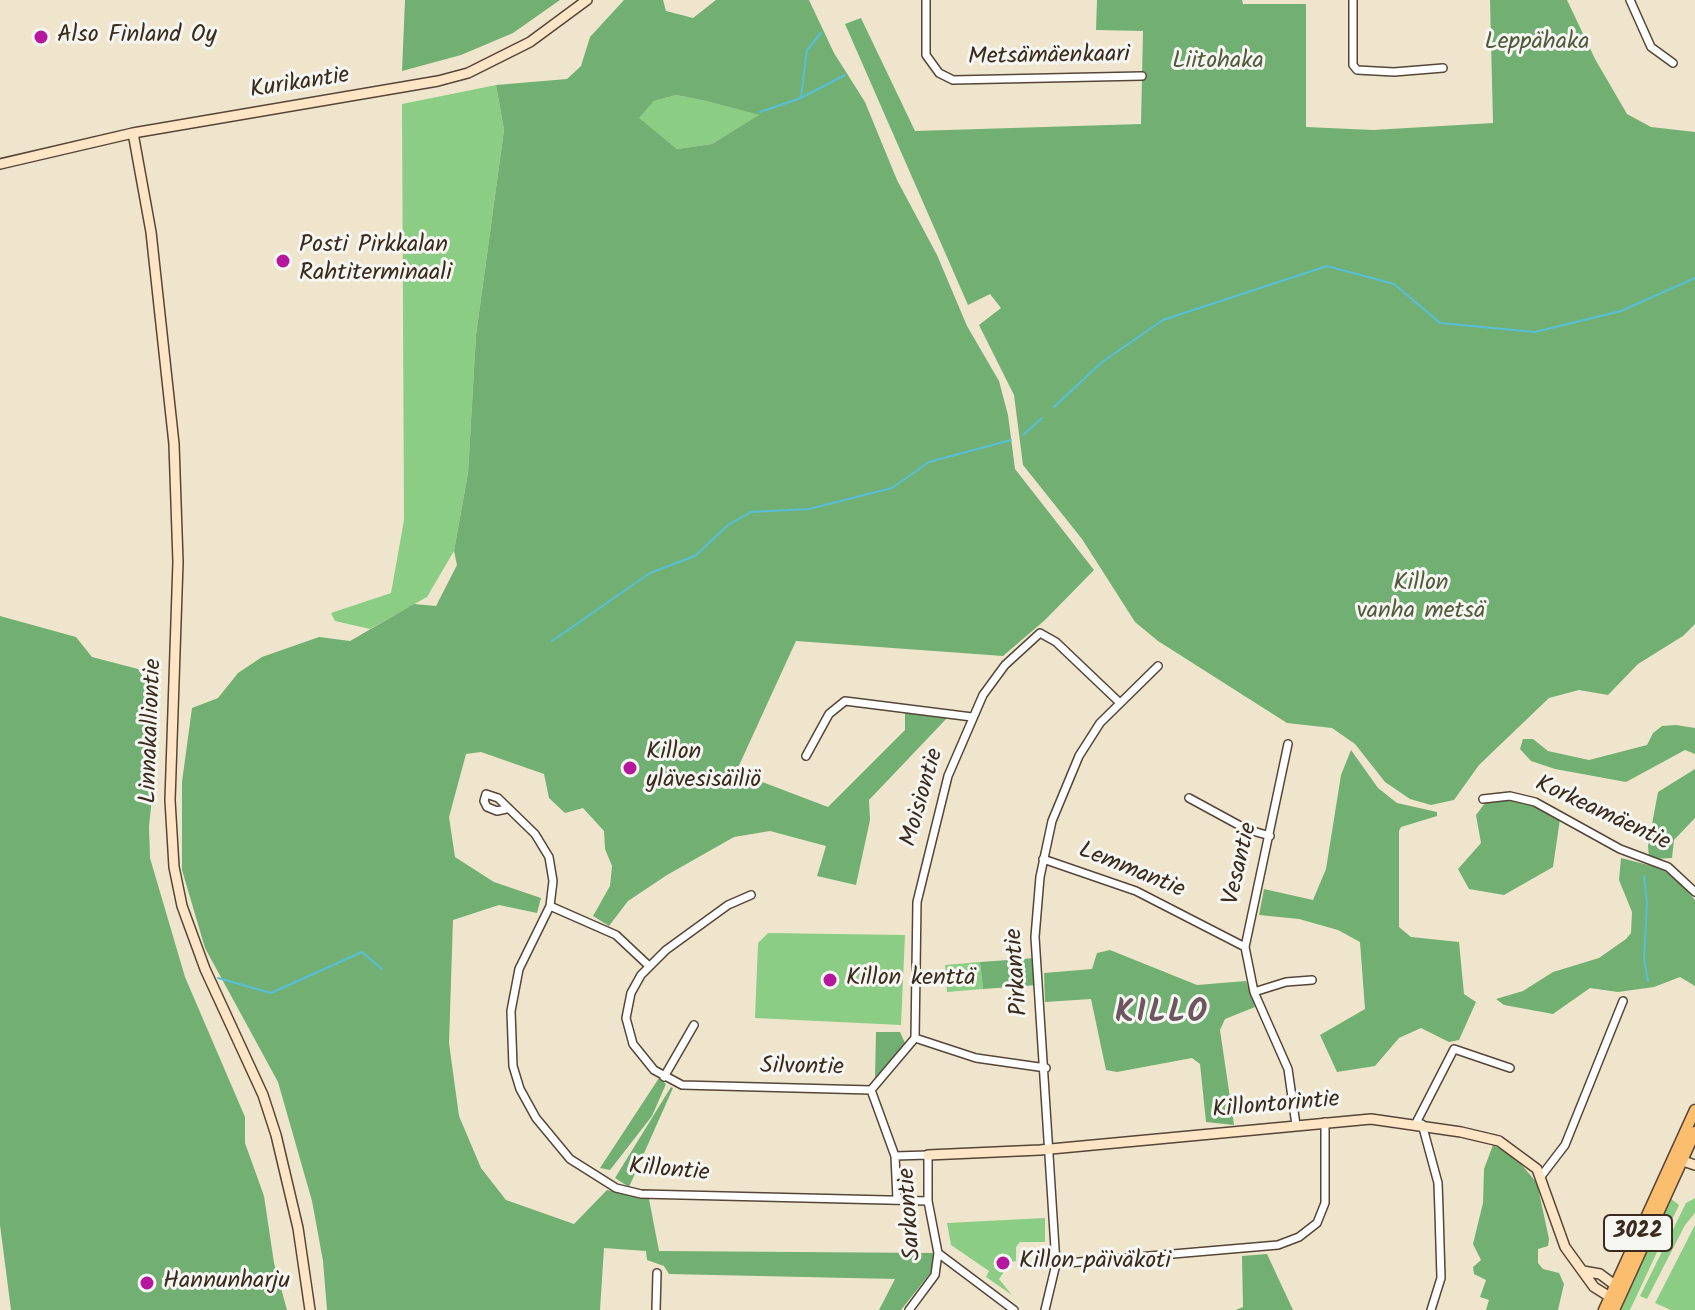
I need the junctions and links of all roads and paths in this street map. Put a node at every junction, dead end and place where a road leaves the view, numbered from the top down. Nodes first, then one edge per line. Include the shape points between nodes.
1 (587, 0) edge
2 (926, 0) edge
3 (1353, 0) edge
4 (1630, 0) edge
5 (1673, 63) dead end
6 (1443, 68) dead end
7 (1142, 76) dead end
8 (133, 133) junction
9 (0, 164) edge
10 (1158, 666) dead end
11 (1119, 702) junction
12 (972, 717) junction
13 (1288, 744) dead end
14 (806, 756) dead end
15 (1189, 798) dead end
16 (1483, 799) dead end
17 (506, 809) dead end
18 (1270, 836) junction
19 (1043, 859) junction
20 (1695, 892) edge
21 (751, 895) dead end
22 (550, 906) junction
23 (1245, 947) junction
24 (648, 965) junction
25 (1312, 980) dead end
26 (1254, 992) junction
27 (1623, 1001) dead end
28 (694, 1025) dead end
29 (915, 1038) junction
30 (1046, 1068) junction
31 (1510, 1068) dead end
32 (664, 1077) junction
33 (871, 1090) junction
34 (1695, 1110) edge
35 (1325, 1122) junction
36 (1419, 1124) junction
37 (1296, 1125) junction
38 (1695, 1132) edge
39 (1050, 1147) junction
40 (1688, 1148) edge
41 (928, 1155) junction
42 (895, 1156) junction
43 (1678, 1159) junction
44 (1695, 1165) edge
45 (1542, 1175) junction
46 (897, 1199) junction
47 (928, 1201) junction
48 (938, 1253) junction
49 (1056, 1264) junction
50 (1583, 1271) junction
51 (657, 1273) dead end
52 (1617, 1292) junction
53 (310, 1310) edge
54 (656, 1310) edge
55 (909, 1310) edge
56 (1014, 1310) edge
57 (1045, 1310) edge
58 (1431, 1310) edge
59 (1604, 1310) edge
60 (1614, 1310) edge

1 - 8 main road, Kurikantie via 530,42 468,73
2 - 7 street, Metsämäenkaari via 926,55 939,73 953,80
3 - 6 street via 1357,70
4 - 5 street via 1651,47
8 - 9 main road, Kurikantie
8 - 53 main road, Linnakalliontie via 151,232 174,444 174,867 205,969 276,1135
10 - 11 street, Pirkantie
11 - 12 street, Moisiontie via 1040,633 1005,665
11 - 19 street, Pirkantie via 1095,730 1069,777
12 - 14 street via 845,701 829,714
12 - 29 street, Moisiontie via 948,776 917,902
13 - 18 street, Vesantie
15 - 18 street
16 - 20 street, Korkeamäentie via 1510,796 1535,802 1620,849 1668,867
17 - 22 street, Killontie via 544,846 553,881
18 - 23 street, Vesantie
19 - 23 street, Lemmantie via 1136,891
19 - 30 street, Pirkantie via 1035,937
21 - 24 street via 728,905
22 - 24 street via 616,935
22 - 46 street, Killontie via 519,969 511,1044 525,1099 570,1159 616,1188 641,1194
23 - 26 street, Vesantie
24 - 32 street via 631,993 626,1018 633,1044
25 - 26 street
26 - 37 street, Vesantie via 1286,1062
27 - 45 street via 1565,1145
28 - 32 street
29 - 30 street via 976,1058
29 - 33 street
30 - 39 street, Pirkantie
31 - 36 street via 1454,1049
32 - 33 street, Silvontie via 693,1087
33 - 42 street, Silvontie
34 - 40 main road, 3022
35 - 36 main road, Killontorintie
35 - 37 main road, Killontorintie
35 - 49 street via 1325,1203 1317,1223 1299,1237 1278,1245
36 - 45 main road, Killontorintie via 1499,1141
36 - 58 street via 1438,1183 1441,1278
37 - 39 main road, Killontorintie
38 - 40 main road, 3022
39 - 41 main road, Killontorintie
39 - 49 street, Pirkantie
40 - 43 main road, 3022
41 - 42 street, Killontorintie
41 - 47 street, Sarkontie
42 - 46 street, Silvontie
43 - 44 main road
43 - 52 main road, 3022
45 - 50 main road via 1562,1240
46 - 47 street, Killontie
47 - 48 street, Sarkontie
48 - 55 street, Sarkontie via 935,1275
48 - 56 street
49 - 57 street, Pirkantie
50 - 52 main road via 1600,1274
50 - 52 main road via 1594,1287
51 - 54 street
52 - 59 main road, 3022
52 - 60 main road, 3022

